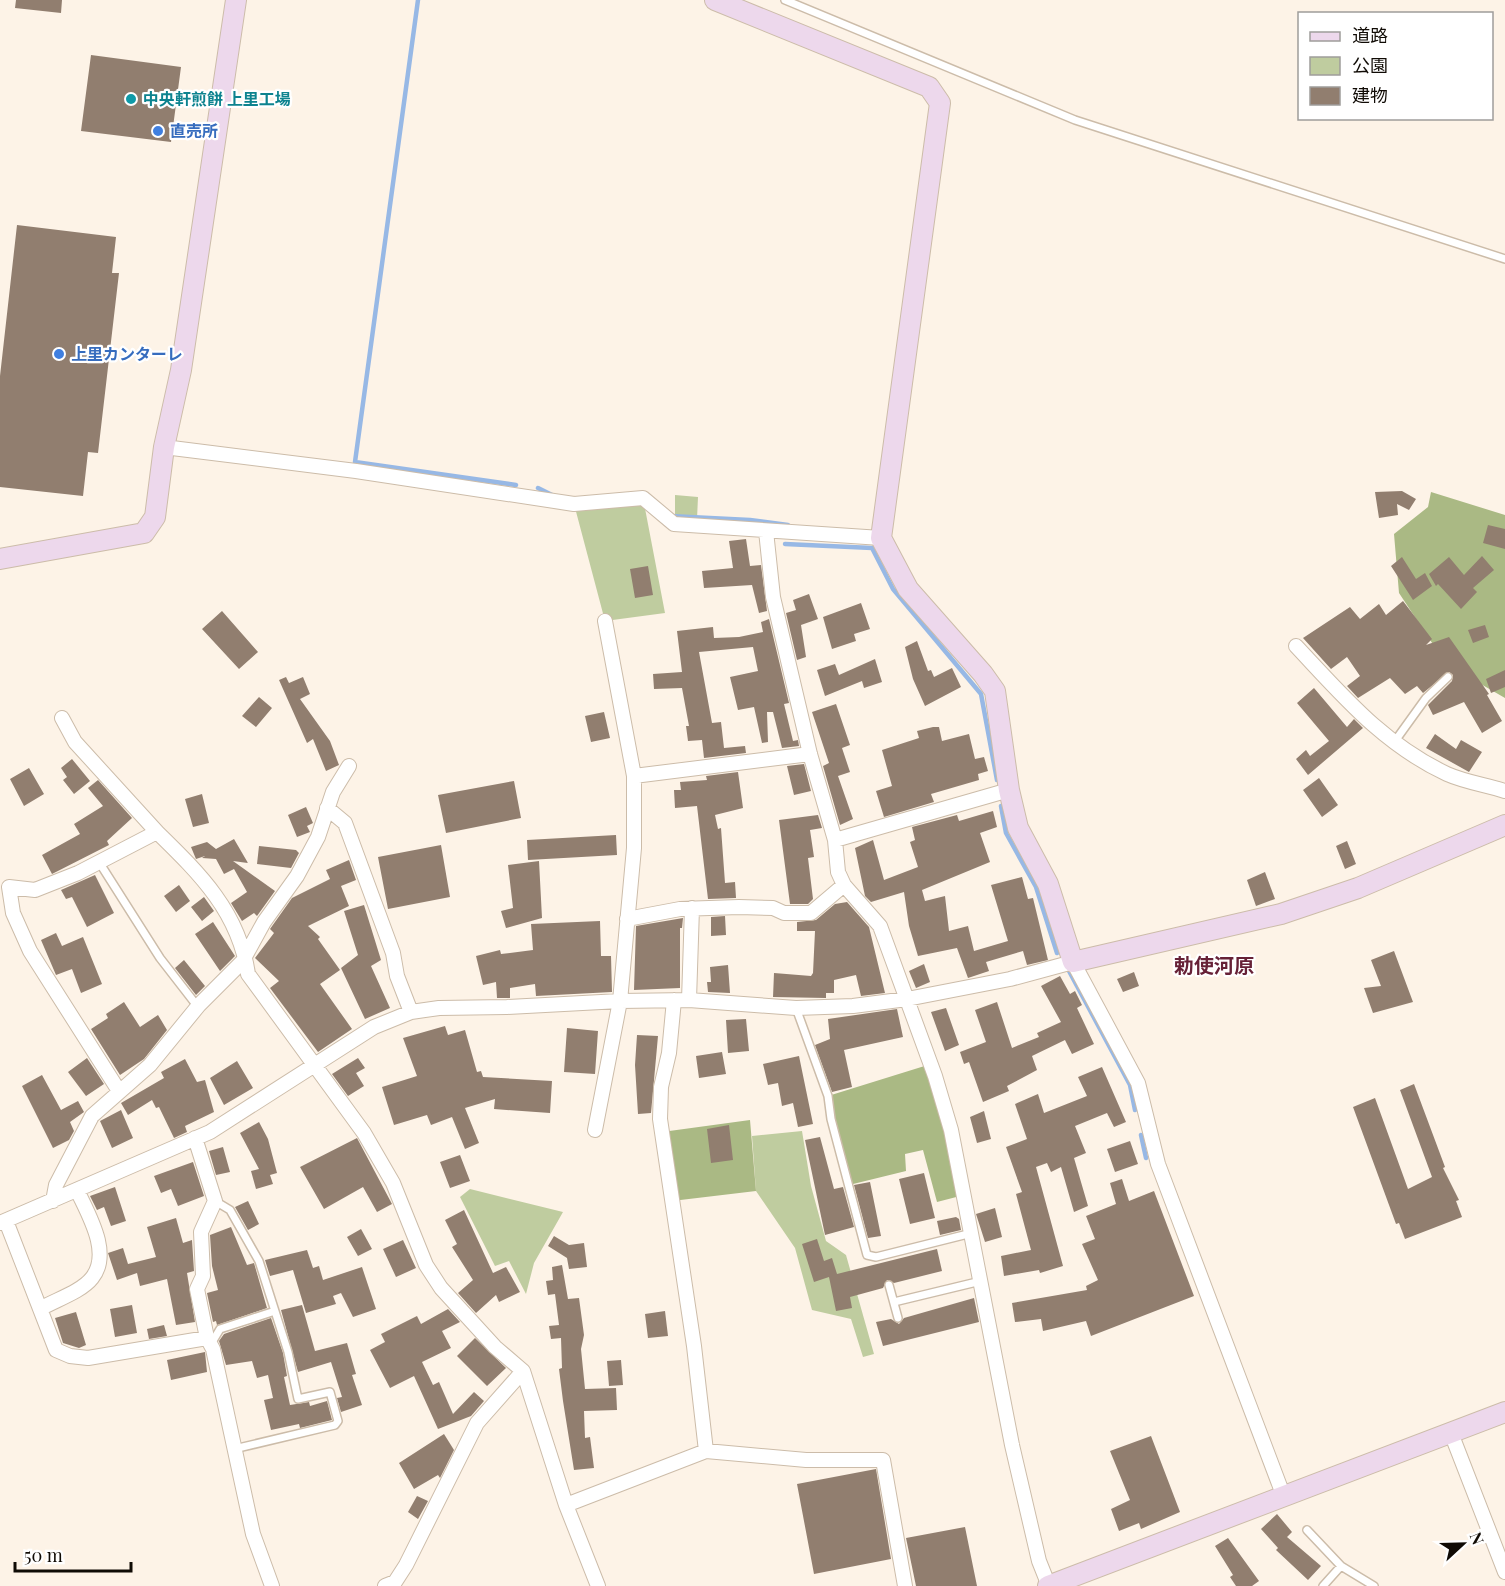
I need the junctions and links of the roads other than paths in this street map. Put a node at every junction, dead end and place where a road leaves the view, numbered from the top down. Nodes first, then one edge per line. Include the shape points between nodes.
1 (236, 0) edge
2 (715, 0) edge
3 (785, 0) edge
4 (1505, 259) edge
5 (164, 447) junction
6 (766, 531) junction
7 (881, 538) junction
8 (0, 559) edge
9 (605, 621) dead end
10 (1296, 646) dead end
11 (1448, 677) dead end
12 (62, 718) dead end
13 (1395, 741) junction
14 (810, 754) junction
15 (349, 766) dead end
16 (634, 776) junction
17 (1009, 790) junction
18 (1505, 791) edge
19 (327, 808) junction
20 (1505, 825) edge
21 (157, 832) junction
22 (835, 840) junction
23 (99, 862) junction
24 (844, 885) junction
25 (692, 908) junction
26 (627, 919) junction
27 (245, 956) junction
28 (1073, 962) junction
29 (907, 999) junction
30 (674, 1000) junction
31 (689, 1000) junction
32 (620, 1001) junction
33 (198, 1007) junction
34 (796, 1008) junction
35 (411, 1012) junction
36 (316, 1065) junction
37 (119, 1091) junction
38 (595, 1130) dead end
39 (195, 1138) junction
40 (77, 1190) junction
41 (53, 1201) junction
42 (215, 1201) junction
43 (3, 1222) edge
44 (972, 1233) junction
45 (981, 1281) junction
46 (889, 1285) dead end
47 (894, 1302) junction
48 (40, 1309) junction
49 (275, 1311) junction
50 (898, 1318) dead end
51 (209, 1342) junction
52 (524, 1371) junction
53 (1505, 1412) edge
54 (1451, 1432) junction
55 (234, 1449) junction
56 (706, 1451) junction
57 (1284, 1497) junction
58 (566, 1506) junction
59 (1307, 1530) dead end
60 (1341, 1566) junction
61 (1505, 1572) edge
62 (272, 1586) edge
63 (386, 1586) edge
64 (598, 1586) edge
65 (905, 1586) edge
66 (1049, 1586) edge
67 (1323, 1586) edge
68 (1374, 1586) edge

1 - 5 street via 181,370
2 - 7 street via 930,87 940,103
3 - 4 lane via 1075,120
5 - 6 street via 574,504 643,498 675,524
5 - 8 street via 155,517 144,533
6 - 7 street
6 - 14 street via 773,597
7 - 17 street via 908,589 995,691
9 - 16 street
10 - 13 street via 1369,723
11 - 13 lane via 1425,698
12 - 21 street via 75,742
13 - 18 street via 1448,774
14 - 16 street
14 - 22 street
15 - 19 street
16 - 26 street via 634,848
17 - 22 street
17 - 28 street via 1018,828 1048,884
19 - 27 street via 318,837 297,876
19 - 35 street via 345,823
20 - 28 street via 1358,888 1281,914
21 - 23 street
21 - 27 street via 200,873 232,921
22 - 24 street via 838,872
23 - 33 lane via 160,958
23 - 37 street via 35,890 9,887 13,914 30,951
24 - 25 street via 811,913
24 - 29 street via 880,926
25 - 26 street
25 - 31 street
26 - 32 street
27 - 33 street
27 - 36 street via 248,974
28 - 29 street
28 - 57 street via 1138,1083 1158,1164
29 - 34 street
29 - 44 street via 951,1130
30 - 31 street
30 - 32 street
30 - 56 street via 660,1119
31 - 34 street
32 - 35 street
32 - 38 street
33 - 37 street via 150,1065
34 - 44 lane via 828,1096 867,1255 876,1257
35 - 36 street via 374,1027
36 - 39 street
36 - 52 street via 364,1133 393,1183 426,1265 441,1288 495,1347
37 - 41 street via 92,1116 56,1185
39 - 40 street
39 - 42 street
40 - 41 street
40 - 48 street via 101,1256 93,1278
41 - 43 street
42 - 49 lane via 230,1210 260,1262
42 - 51 street via 201,1232 203,1276 197,1289
43 - 48 street
44 - 45 street
45 - 47 lane
45 - 66 street via 1015,1456 1039,1561
46 - 47 lane
47 - 50 lane
48 - 51 street via 56,1350 70,1356 88,1358
49 - 51 lane via 220,1329
49 - 55 lane via 298,1399 330,1392 338,1421 335,1425
51 - 55 street
52 - 58 street
52 - 63 street via 477,1423 406,1565 395,1582
53 - 54 street
54 - 57 street
54 - 61 street
55 - 62 street via 253,1534
56 - 58 street
56 - 65 street via 806,1460 883,1460
57 - 66 street
58 - 64 street
59 - 60 lane
60 - 67 lane
60 - 68 lane

